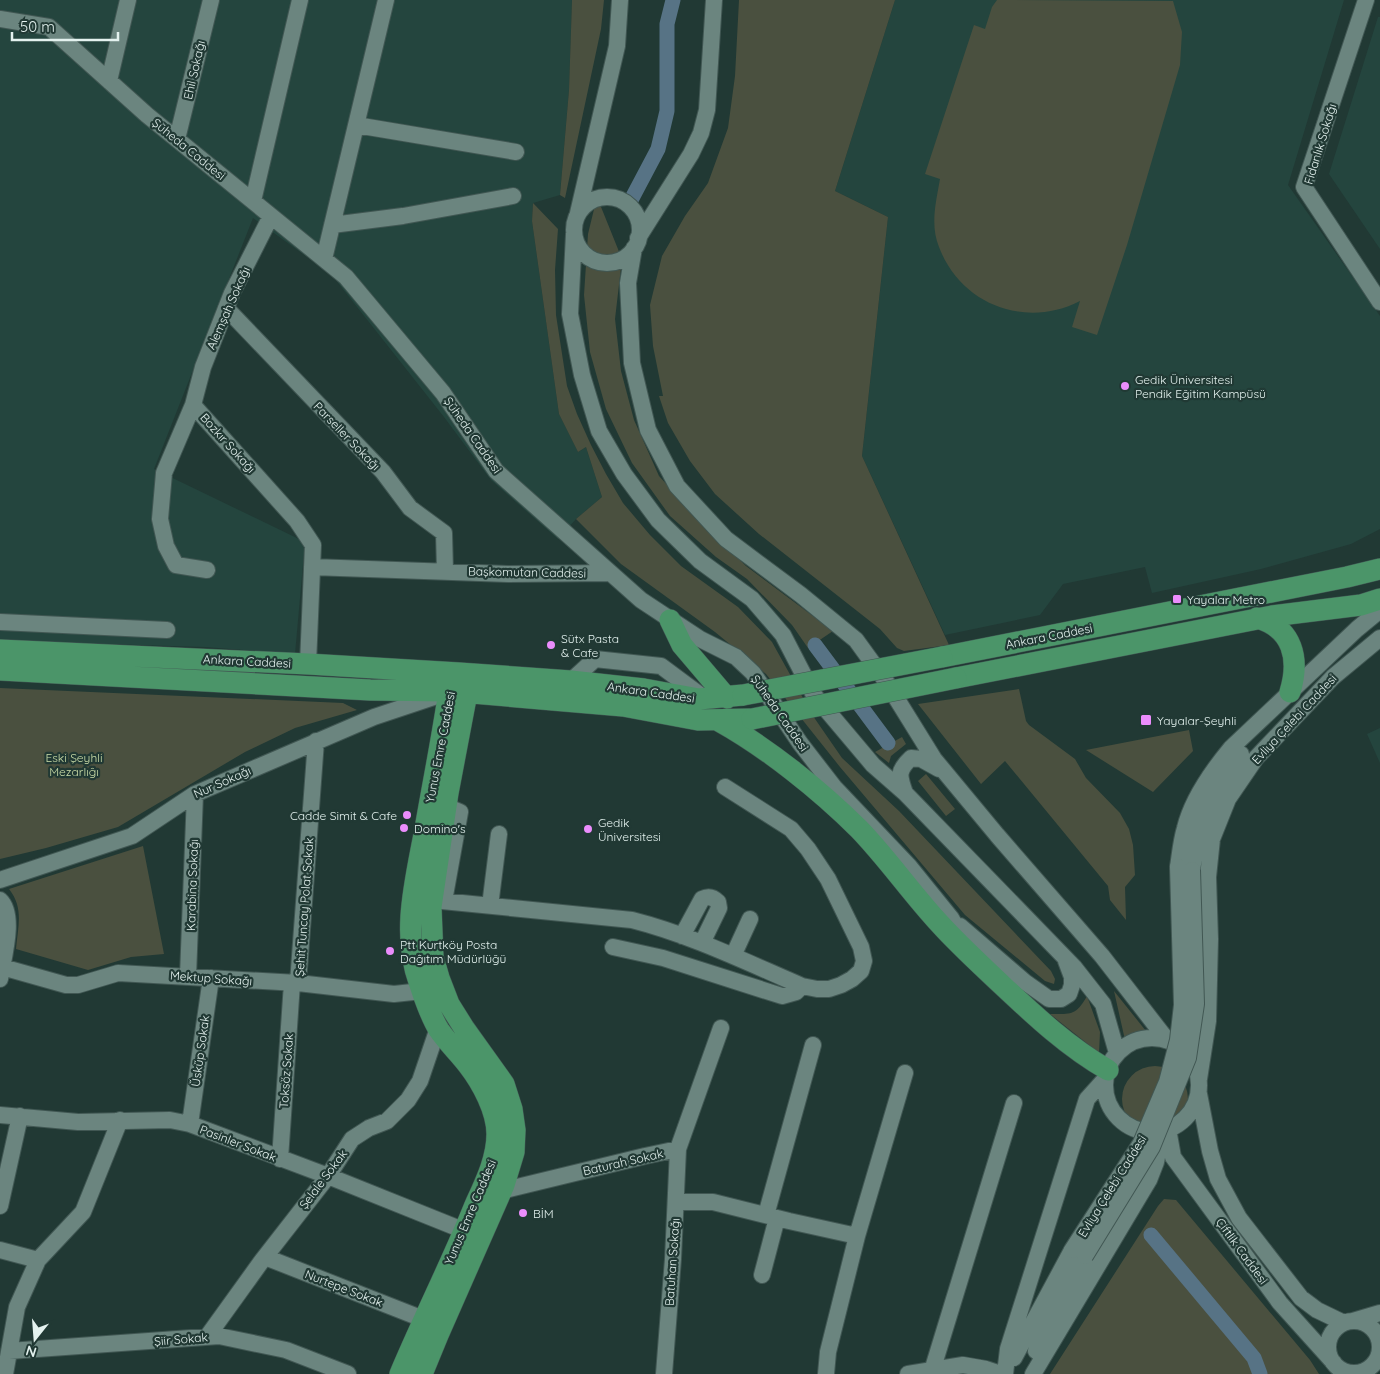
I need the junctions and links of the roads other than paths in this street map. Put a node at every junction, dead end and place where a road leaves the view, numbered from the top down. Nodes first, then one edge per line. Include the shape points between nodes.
1 (128, 0) edge
2 (211, 0) edge
3 (300, 0) edge
4 (386, 0) edge
5 (620, 0) edge
6 (714, 0) edge
7 (1366, 0) edge
8 (0, 19) edge
9 (109, 81) junction
10 (356, 125) junction
11 (177, 139) junction
12 (516, 152) dead end
13 (513, 196) dead end
14 (253, 201) junction
15 (578, 213) junction
16 (272, 216) junction
17 (332, 225) junction
18 (574, 234) junction
19 (636, 243) junction
20 (324, 259) junction
21 (1380, 302) edge
22 (226, 308) junction
23 (193, 405) junction
24 (312, 566) junction
25 (1380, 569) edge
26 (206, 570) dead end
27 (445, 571) junction
28 (610, 573) junction
29 (1380, 599) edge
30 (1380, 610) edge
31 (1257, 618) junction
32 (670, 620) junction
33 (0, 622) edge
34 (167, 630) dead end
35 (1380, 634) edge
36 (1380, 638) edge
37 (0, 650) edge
38 (308, 664) junction
39 (0, 670) edge
40 (460, 673) junction
41 (370, 690) junction
42 (458, 692) junction
43 (1290, 692) junction
44 (735, 696) junction
45 (374, 717) junction
46 (718, 721) junction
47 (316, 741) junction
48 (945, 772) junction
49 (725, 787) dead end
50 (905, 793) junction
51 (195, 794) junction
52 (499, 834) dead end
53 (1185, 868) junction
54 (0, 880) edge
55 (0, 900) edge
56 (438, 901) junction
57 (490, 906) junction
58 (951, 918) junction
59 (750, 919) dead end
60 (682, 936) junction
61 (702, 943) junction
62 (613, 947) dead end
63 (733, 956) junction
64 (972, 956) junction
65 (1065, 957) junction
66 (1, 973) edge
67 (188, 976) junction
68 (211, 978) junction
69 (295, 983) junction
70 (802, 986) junction
71 (422, 991) junction
72 (438, 1028) junction
73 (721, 1028) dead end
74 (1166, 1040) junction
75 (813, 1045) dead end
76 (1110, 1067) junction
77 (905, 1073) dead end
78 (1199, 1086) junction
79 (1014, 1103) dead end
80 (0, 1115) edge
81 (20, 1116) junction
82 (120, 1120) junction
83 (190, 1124) junction
84 (1165, 1130) junction
85 (678, 1149) junction
86 (280, 1159) junction
87 (328, 1176) junction
88 (501, 1191) junction
89 (676, 1202) junction
90 (0, 1206) edge
91 (771, 1217) junction
92 (465, 1231) junction
93 (857, 1236) junction
94 (0, 1250) edge
95 (1078, 1253) junction
96 (265, 1257) junction
97 (38, 1260) junction
98 (762, 1275) dead end
99 (1380, 1313) edge
100 (423, 1319) junction
101 (1348, 1322) junction
102 (207, 1337) junction
103 (9, 1351) junction
104 (1379, 1360) edge
105 (1338, 1368) edge
106 (939, 1372) edge
107 (4, 1374) edge
108 (348, 1374) edge
109 (400, 1374) edge
110 (422, 1374) edge
111 (664, 1374) edge
112 (826, 1374) edge
113 (908, 1374) edge
114 (1001, 1374) edge
115 (1006, 1374) edge
116 (1028, 1374) edge
117 (1033, 1374) edge

1 - 9 street
2 - 11 street, Ehil Sokağı
3 - 14 street
4 - 10 street
5 - 15 street via 617,46
6 - 19 street via 707,110 701,133
7 - 21 street, Fidanlık Sokağı via 1304,187
8 - 9 street, Şüheda Caddesi via 49,27
9 - 11 street, Şüheda Caddesi
10 - 12 street
10 - 17 street
11 - 14 street, Şüheda Caddesi
13 - 17 street
14 - 16 street, Şüheda Caddesi
15 - 18 street
15 - 19 street via 599,198 615,198 624,202 637,218
16 - 20 street, Şüheda Caddesi
16 - 22 street, Alemşah Sokağı
17 - 20 street
18 - 19 street via 581,249 594,260 605,262 626,256
18 - 50 street via 570,314 582,374 599,431 624,474 658,520 700,561 752,599 783,635 814,695 873,765
19 - 48 street via 628,283 632,363 648,430 677,486 726,539 856,640
20 - 28 street, Şüheda Caddesi via 346,277 443,393 496,471
22 - 23 street, Alemşah Sokağı via 203,367
22 - 27 street, Parseller Sokağı via 383,472 410,508 444,533
23 - 24 street, Bozkır Sokağı via 297,521 313,545
23 - 26 street, Bozkır Sokağı via 164,473 160,518 166,546 176,564
24 - 27 street, Başkomutan Caddesi
24 - 38 street, Bozkır Sokağı
25 - 44 main road, Ankara Caddesi, bridge via 942,658
27 - 28 street, Başkomutan Caddesi
28 - 32 street, Şüheda Caddesi
29 - 31 main road, Ankara Caddesi via 1361,605
30 - 43 street
31 - 43 main road via 1270,622 1286,636 1293,649 1294,680
31 - 46 main road, Ankara Caddesi, bridge via 752,719
32 - 44 main road via 682,645
32 - 58 street, Şüheda Caddesi via 736,656 753,673 834,787 909,866
33 - 34 street
35 - 53 street via 1310,684 1228,769 1211,800
36 - 78 street, Evliya Çelebi Caddesi via 1333,677 1256,758 1228,799 1212,839 1208,877 1208,1021
37 - 38 main road, Ankara Caddesi
38 - 40 main road, Ankara Caddesi
39 - 41 main road, Ankara Caddesi
40 - 42 main road, Yunus Emre Caddesi
40 - 44 main road, Ankara Caddesi via 571,681 683,697
41 - 42 main road, Ankara Caddesi
41 - 45 street via 381,703
42 - 45 street, Nur Sokağı
42 - 46 main road, Ankara Caddesi via 623,706 692,720
42 - 56 main road, Yunus Emre Caddesi
42 - 71 main road, Yunus Emre Caddesi via 415,882 410,923 414,965
43 - 53 street via 1215,767 1185,827
45 - 47 street, Nur Sokağı
46 - 64 main road via 744,735 832,804
47 - 51 street, Nur Sokağı
47 - 69 street, Şehit Tuncay Polat Sokak
48 - 50 street via 921,759 911,758 899,777
48 - 74 street via 1102,956
49 - 70 street via 791,829 808,849 828,879 861,948 864,960 861,971 852,979 829,989
50 - 65 street
51 - 54 street, Nur Sokağı via 132,836
51 - 67 street, Karabina Sokağı
52 - 57 street
53 - 95 street, Evliya Çelebi Caddesi, bridge via 1182,1005 1168,1082 1141,1143
55 - 66 street via 7,914 8,926
56 - 57 street
56 - 88 main road, Yunus Emre Caddesi via 431,907 433,957 439,978 464,1028 504,1084 512,1108 514,1152
57 - 60 street via 632,920
58 - 64 street, Şüheda Caddesi
58 - 65 street via 1049,999 1061,999 1069,994 1072,977
59 - 63 street
60 - 61 street
60 - 61 street via 702,899 713,898 719,908
61 - 63 street
62 - 70 street via 663,958 782,996 796,992
63 - 70 street
64 - 76 main road via 1049,1029 1090,1060
65 - 76 street via 1103,1004
66 - 67 street, Mektup Sokağı via 66,985 78,985 118,973
67 - 68 street, Mektup Sokağı
68 - 69 street, Mektup Sokağı
68 - 83 street, Üsküp Sokak
69 - 71 street, Mektup Sokağı via 394,994
69 - 86 street, Toksöz Sokak
71 - 72 main road, Yunus Emre Caddesi
72 - 87 street, Şelale Sokak via 420,1081 408,1100 387,1121 352,1140
72 - 92 main road, Yunus Emre Caddesi via 483,1088 494,1114 497,1132 493,1158
73 - 85 street, Baturah Sokak
74 - 76 street via 1153,1037 1127,1044
74 - 78 street via 1189,1054 1196,1066
75 - 91 street
76 - 84 street via 1105,1092 1119,1119 1132,1128 1147,1132
76 - 115 street, Evliya Çelebi Caddesi via 1086,1099 1008,1349
77 - 93 street
78 - 84 street via 1194,1106 1186,1117
78 - 101 street, Çiftlik Caddesi via 1218,1179 1240,1218 1301,1298 1317,1310
79 - 106 street
80 - 81 street, Pasinler Sokak
81 - 82 street, Pasinler Sokak via 78,1122
81 - 90 street
82 - 83 street, Pasinler Sokak via 170,1120
82 - 97 street via 82,1212
83 - 86 street, Pasinler Sokak
84 - 105 street, Çiftlik Caddesi via 1173,1157 1280,1303
84 - 117 street, Evliya Çelebi Caddesi via 1149,1180
85 - 88 street, Baturah Sokak
85 - 89 street, Batuhan Sokağı
86 - 87 street, Pasinler Sokak
87 - 92 street, Pasinler Sokak
87 - 96 street, Şelale Sokak
88 - 110 main road, Yunus Emre Caddesi
89 - 91 street via 713,1202
89 - 111 street, Batuhan Sokağı
91 - 93 street
91 - 98 street
92 - 100 main road, Yunus Emre Caddesi
93 - 112 street via 828,1352
94 - 97 street
95 - 115 street, Evliya Çelebi Caddesi via 1020,1344
95 - 116 street, Evliya Çelebi Caddesi
96 - 100 street, Nurtepe Sokak
96 - 102 street, Şelale Sokak
97 - 103 street via 17,1307
99 - 101 street
100 - 109 main road, Yunus Emre Caddesi
101 - 104 street via 1367,1325 1378,1336
101 - 105 street via 1332,1333 1329,1340 1328,1348
102 - 103 street, Şiir Sokak
102 - 108 street, Şiir Sokak via 219,1336 286,1350
103 - 107 street
104 - 105 street via 1360,1372
106 - 113 street
106 - 114 street via 963,1365

